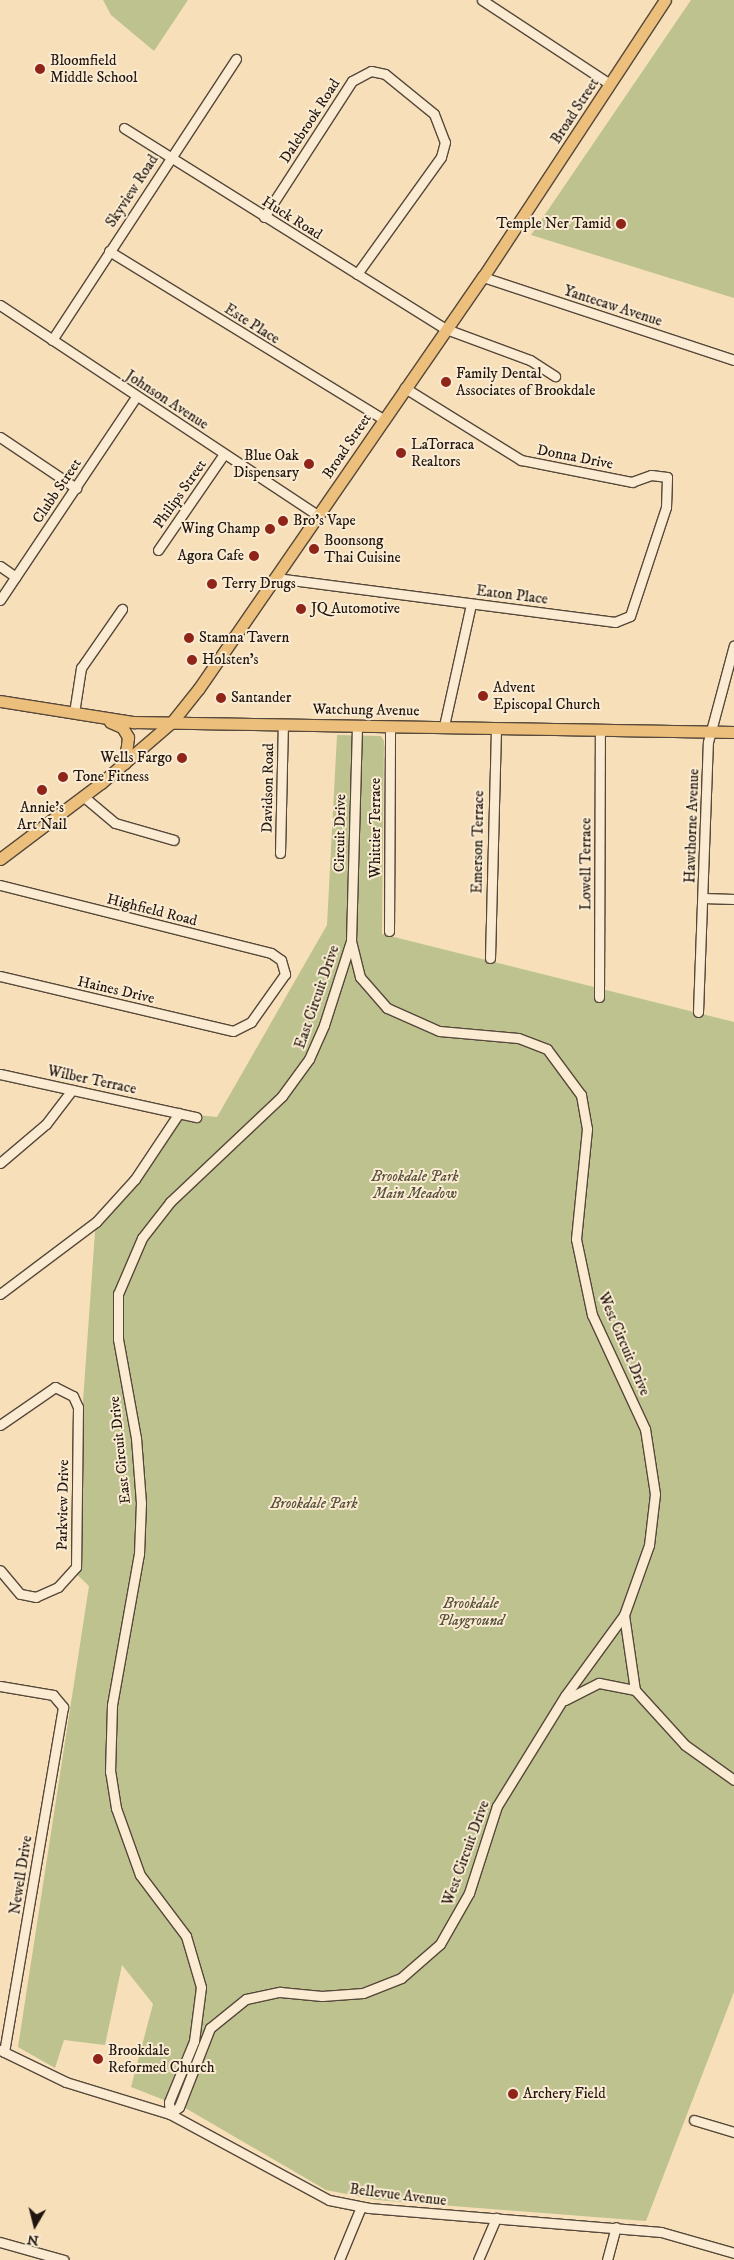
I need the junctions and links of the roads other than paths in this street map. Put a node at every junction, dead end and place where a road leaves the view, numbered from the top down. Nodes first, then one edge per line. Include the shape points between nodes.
1 (482, 0) edge
2 (665, 0) edge
3 (236, 59) dead end
4 (610, 84) junction
5 (124, 128) dead end
6 (170, 157) junction
7 (264, 217) junction
8 (109, 251) junction
9 (357, 274) junction
10 (483, 278) junction
11 (0, 305) edge
12 (446, 329) junction
13 (52, 340) junction
14 (734, 360) edge
15 (555, 376) dead end
16 (405, 388) junction
17 (136, 397) junction
18 (383, 419) junction
19 (0, 437) edge
20 (224, 454) junction
21 (76, 488) junction
22 (666, 507) joint
23 (319, 516) junction
24 (158, 550) dead end
25 (0, 566) edge
26 (16, 577) junction
27 (276, 578) junction
28 (0, 600) edge
29 (471, 604) junction
30 (122, 609) dead end
31 (734, 645) edge
32 (0, 701) edge
33 (74, 714) junction
34 (101, 718) junction
35 (172, 722) junction
36 (283, 724) junction
37 (357, 725) junction
38 (390, 726) junction
39 (444, 726) junction
40 (496, 728) junction
41 (600, 730) junction
42 (710, 731) junction
43 (734, 732) edge
44 (125, 763) junction
45 (84, 797) junction
46 (174, 840) dead end
47 (280, 853) dead end
48 (0, 859) edge
49 (0, 885) edge
50 (703, 898) junction
51 (734, 900) edge
52 (389, 931) dead end
53 (351, 941) junction
54 (490, 958) dead end
55 (0, 976) edge
56 (599, 998) dead end
57 (698, 1012) dead end
58 (226, 1030) joint
59 (0, 1074) edge
60 (72, 1090) junction
61 (179, 1113) junction
62 (196, 1117) dead end
63 (0, 1163) edge
64 (0, 1294) edge
65 (0, 1425) edge
66 (0, 1570) edge
67 (624, 1615) junction
68 (0, 1686) edge
69 (635, 1690) junction
70 (562, 1702) junction
71 (734, 1780) edge
72 (2, 2051) edge
73 (170, 2114) junction
74 (694, 2120) dead end
75 (734, 2132) edge
76 (361, 2207) junction
77 (496, 2218) junction
78 (616, 2227) junction
79 (0, 2242) edge
80 (734, 2252) edge
81 (64, 2260) edge
82 (339, 2260) edge
83 (478, 2260) edge
84 (607, 2260) edge

1 - 4 street
2 - 4 main road, Broad Street
3 - 6 street, Skyview Road
4 - 10 main road, Broad Street
5 - 6 street, Huck Road
6 - 7 street, Huck Road
6 - 8 street, Skyview Road
7 - 9 street, Huck Road
7 - 9 street, Dalebrook Road via 352,81 371,71 385,74 434,114 445,142 437,163
8 - 13 street, Skyview Road
8 - 18 street, Este Place
9 - 12 street, Huck Road
10 - 12 main road, Broad Street
10 - 14 street, Yantecaw Avenue
11 - 13 street, Johnson Avenue
12 - 15 street, Huck Road via 530,360
12 - 16 main road, Broad Street
13 - 17 street, Johnson Avenue
16 - 18 main road, Broad Street
16 - 22 street, Donna Drive via 521,460 632,482 651,475 667,477
17 - 20 street, Johnson Avenue
17 - 21 street, Clubb Street
18 - 23 main road, Broad Street
19 - 21 street
20 - 23 street, Johnson Avenue
20 - 24 street, Philips Street
21 - 26 street, Clubb Street
22 - 29 street, Eaton Place via 636,603 622,621
23 - 27 main road, Broad Street
25 - 26 street
26 - 28 street, Clubb Street
27 - 29 street, Eaton Place
27 - 35 main road, Broad Street
29 - 39 street
30 - 33 street via 81,668
31 - 42 street, Hawthorne Avenue
32 - 33 main road, Watchung Avenue
33 - 34 main road, Watchung Avenue
34 - 35 main road, Watchung Avenue
34 - 44 main road via 122,728 128,737
35 - 36 main road, Watchung Avenue
35 - 44 main road, Broad Street
36 - 37 main road, Watchung Avenue
36 - 47 street, Davidson Road
37 - 38 main road, Watchung Avenue
37 - 53 street, Circuit Drive
38 - 39 main road, Watchung Avenue
38 - 52 street, Whittier Terrace
39 - 40 main road, Watchung Avenue
40 - 41 main road, Watchung Avenue
40 - 54 street, Emerson Terrace
41 - 42 main road, Watchung Avenue
41 - 56 street, Lowell Terrace
42 - 43 main road, Watchung Avenue
42 - 50 street, Hawthorne Avenue
44 - 45 main road, Broad Street
45 - 46 street via 115,823
45 - 48 main road, Broad Street
49 - 58 street, Highfield Road via 271,954 281,960 285,974 251,1022 240,1030
50 - 51 street
50 - 57 street, Hawthorne Avenue
53 - 67 street, West Circuit Drive via 360,977 387,1008 439,1031 518,1038 547,1049 581,1095 587,1130 576,1239 581,1274 592,1315 645,1428 655,1494 649,1545
53 - 73 street, East Circuit Drive via 309,1060 282,1096 170,1202 142,1238 118,1294 118,1339 136,1438 141,1502 139,1554 112,1706 110,1772 116,1808 140,1875 186,1936 196,1958 200,2013 194,2041 169,2102
55 - 58 street, Haines Drive
59 - 60 street, Wilber Terrace
60 - 61 street, Wilber Terrace
60 - 63 street via 46,1124
61 - 62 street, Wilber Terrace
61 - 64 street via 134,1179 96,1222
65 - 66 street, Parkview Drive via 55,1387 73,1396 78,1407 76,1567 58,1587 36,1597 20,1594
67 - 69 street
67 - 70 street, West Circuit Drive
68 - 72 street, Newell Drive via 53,1695 62,1702
69 - 70 street via 599,1683
69 - 71 street via 685,1745
70 - 73 street, West Circuit Drive via 497,1806 468,1893 440,1944 401,1978 363,1993 322,1996 280,1992 246,1999 210,2028 179,2107
72 - 73 street, Bellevue Avenue via 66,2082
73 - 76 street, Bellevue Avenue via 302,2188
74 - 75 street
76 - 77 street, Bellevue Avenue
76 - 82 street
77 - 78 street, Bellevue Avenue
77 - 83 street
78 - 80 street, Bellevue Avenue via 661,2232
78 - 84 street
79 - 81 street

